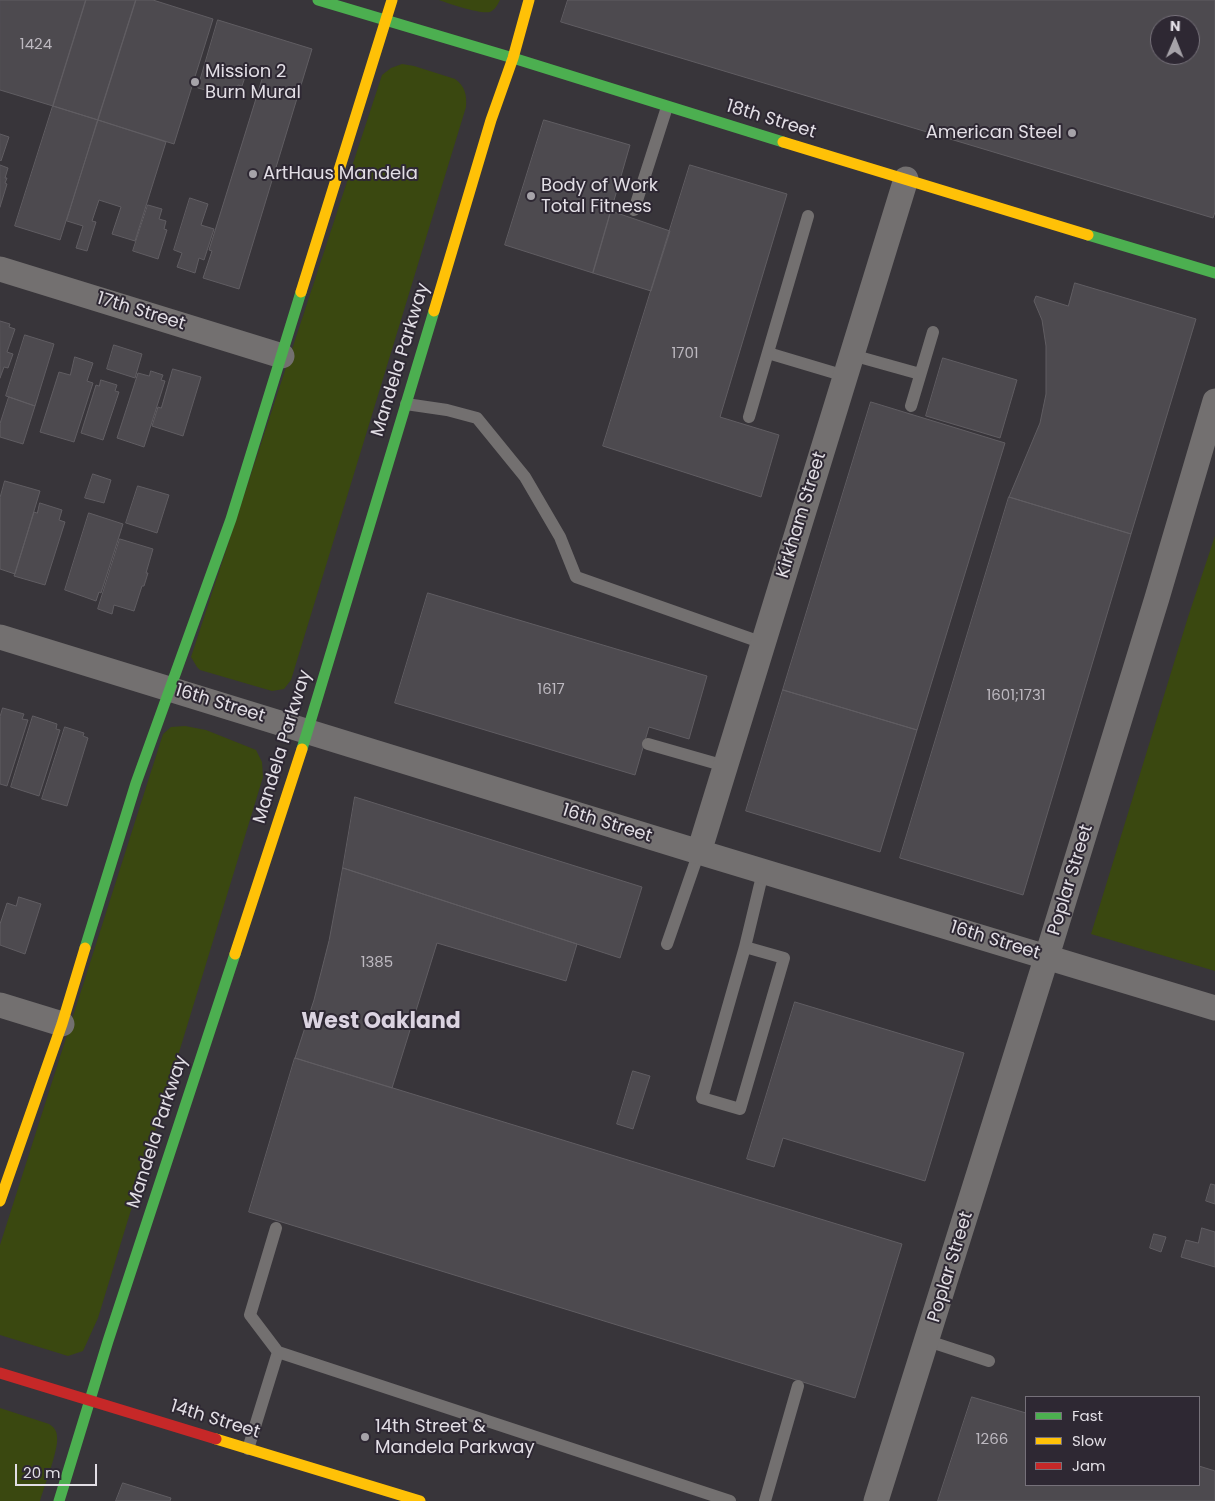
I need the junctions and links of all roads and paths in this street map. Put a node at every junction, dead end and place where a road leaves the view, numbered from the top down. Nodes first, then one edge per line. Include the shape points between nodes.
1 (318, 0) edge
2 (392, 0) edge
3 (529, 0) edge
4 (386, 21) junction
5 (513, 58) junction
6 (667, 107) junction
7 (906, 179) junction
8 (634, 210) dead end
9 (808, 216) dead end
10 (0, 269) edge
11 (1215, 273) edge
12 (933, 332) dead end
13 (768, 353) junction
14 (282, 356) junction
15 (849, 365) junction
16 (920, 374) junction
17 (1215, 401) edge
18 (406, 404) junction
19 (911, 406) dead end
20 (750, 417) dead end
21 (0, 637) edge
22 (763, 643) junction
23 (169, 688) junction
24 (307, 732) junction
25 (648, 744) dead end
26 (725, 766) junction
27 (699, 852) junction
28 (763, 872) junction
29 (667, 944) dead end
30 (745, 946) junction
31 (1047, 956) junction
32 (0, 1006) edge
33 (1215, 1008) edge
34 (62, 1024) junction
35 (0, 1201) edge
36 (276, 1228) dead end
37 (928, 1341) junction
38 (278, 1352) junction
39 (989, 1361) dead end
40 (0, 1373) edge
41 (798, 1386) dead end
42 (90, 1401) junction
43 (248, 1448) junction
44 (704, 1497) edge
45 (59, 1501) edge
46 (420, 1501) edge
47 (730, 1501) edge
48 (765, 1501) edge
49 (876, 1501) edge

1 - 4 main road, 18th Street
2 - 4 main road
3 - 5 main road, Mandela Parkway
4 - 5 main road, 18th Street
4 - 14 main road
5 - 6 main road, 18th Street
5 - 18 main road, Mandela Parkway via 491,120
6 - 7 main road, 18th Street
6 - 8 lane
7 - 11 main road, 18th Street
7 - 15 street, Kirkham Street
9 - 13 lane
10 - 14 street, 17th Street
12 - 16 lane
13 - 15 lane
13 - 20 lane
14 - 23 main road via 231,518
15 - 16 lane
15 - 22 street, Kirkham Street
16 - 19 lane
17 - 31 street, Poplar Street
18 - 22 lane via 477,418 525,477 560,537 576,577
18 - 24 main road, Mandela Parkway
21 - 23 street, 16th Street
22 - 26 street, Kirkham Street
23 - 24 street, 16th Street
23 - 34 main road via 136,783
24 - 27 street, 16th Street
24 - 42 main road, Mandela Parkway
25 - 26 lane
26 - 27 street, Kirkham Street
27 - 28 street, 16th Street
27 - 29 lane
28 - 30 lane
28 - 31 street, 16th Street
30 - 30 lane via 784,958 740,1109 702,1098
31 - 33 street, 16th Street
31 - 37 street, Poplar Street
32 - 34 street
34 - 35 main road
36 - 38 lane via 250,1315
37 - 39 lane
37 - 49 street, Poplar Street
38 - 43 lane
38 - 44 lane
40 - 42 main road, 14th Street
41 - 48 lane
42 - 43 main road, 14th Street
42 - 45 main road, Mandela Parkway
43 - 46 main road, 14th Street
44 - 47 lane

